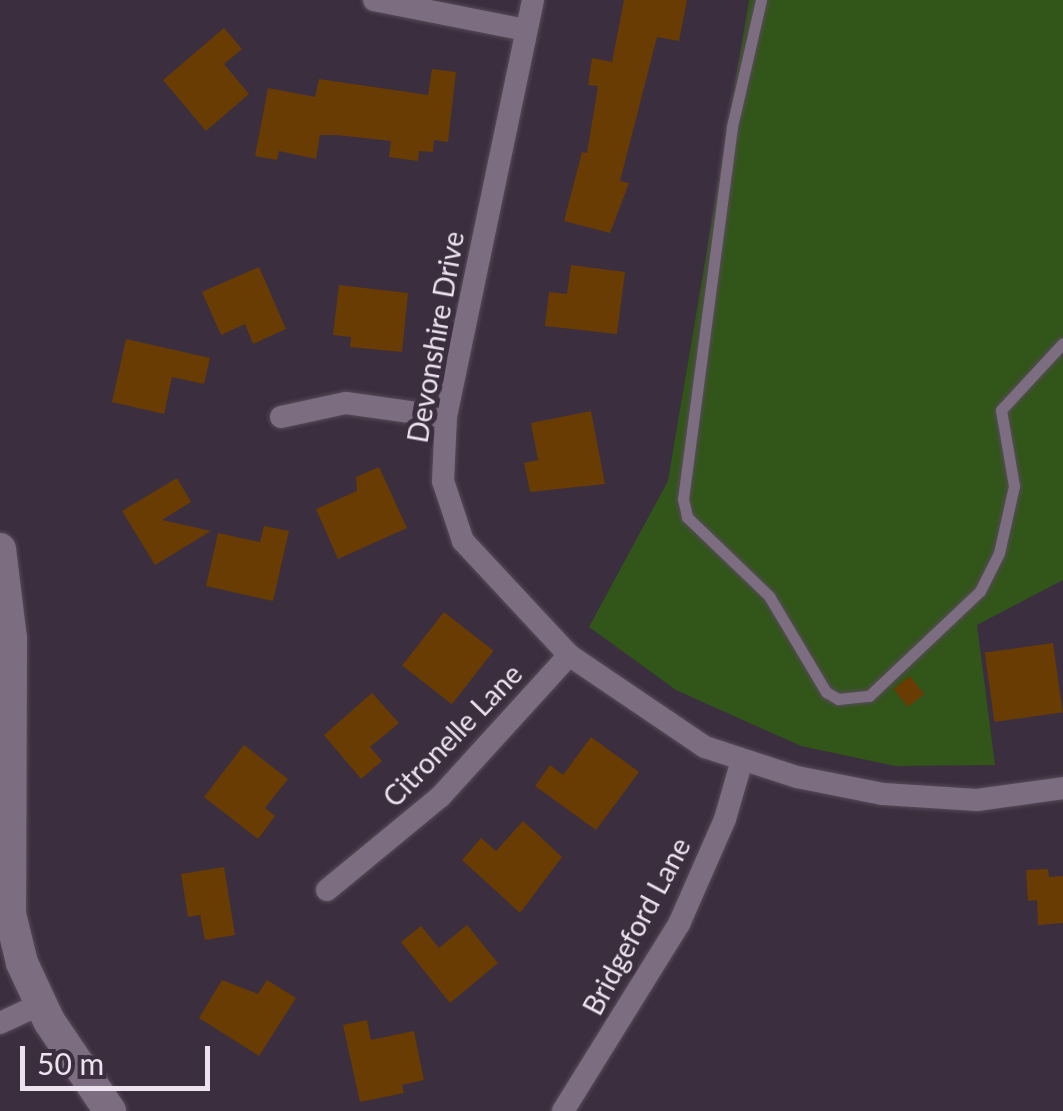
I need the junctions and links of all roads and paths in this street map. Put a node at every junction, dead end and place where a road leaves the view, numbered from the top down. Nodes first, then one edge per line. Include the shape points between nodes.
1 (374, 0) edge
2 (533, 0) edge
3 (762, 0) edge
4 (526, 30) junction
5 (1063, 343) edge
6 (281, 416) dead end
7 (446, 417) junction
8 (0, 549) edge
9 (569, 655) junction
10 (742, 760) junction
11 (1063, 788) edge
12 (328, 890) dead end
13 (42, 1004) junction
14 (0, 1023) edge
15 (110, 1111) edge
16 (563, 1111) edge

1 - 4 street
2 - 4 street, Devonshire Drive
3 - 5 lane via 732,126 683,500 686,518 769,596 826,692 838,699 869,696 980,591 999,553 1014,486 1001,410
4 - 7 street, Devonshire Drive
6 - 7 street via 346,402
7 - 9 street, Devonshire Drive via 444,481 463,540
8 - 13 street via 11,639 10,914 22,963
9 - 10 street, Devonshire Drive via 660,722
9 - 12 street, Citronelle Lane via 440,797
10 - 11 street, Devonshire Drive via 797,777 934,798 976,800
10 - 16 street, Bridgeford Lane via 725,819 679,924
13 - 14 street
13 - 15 street

